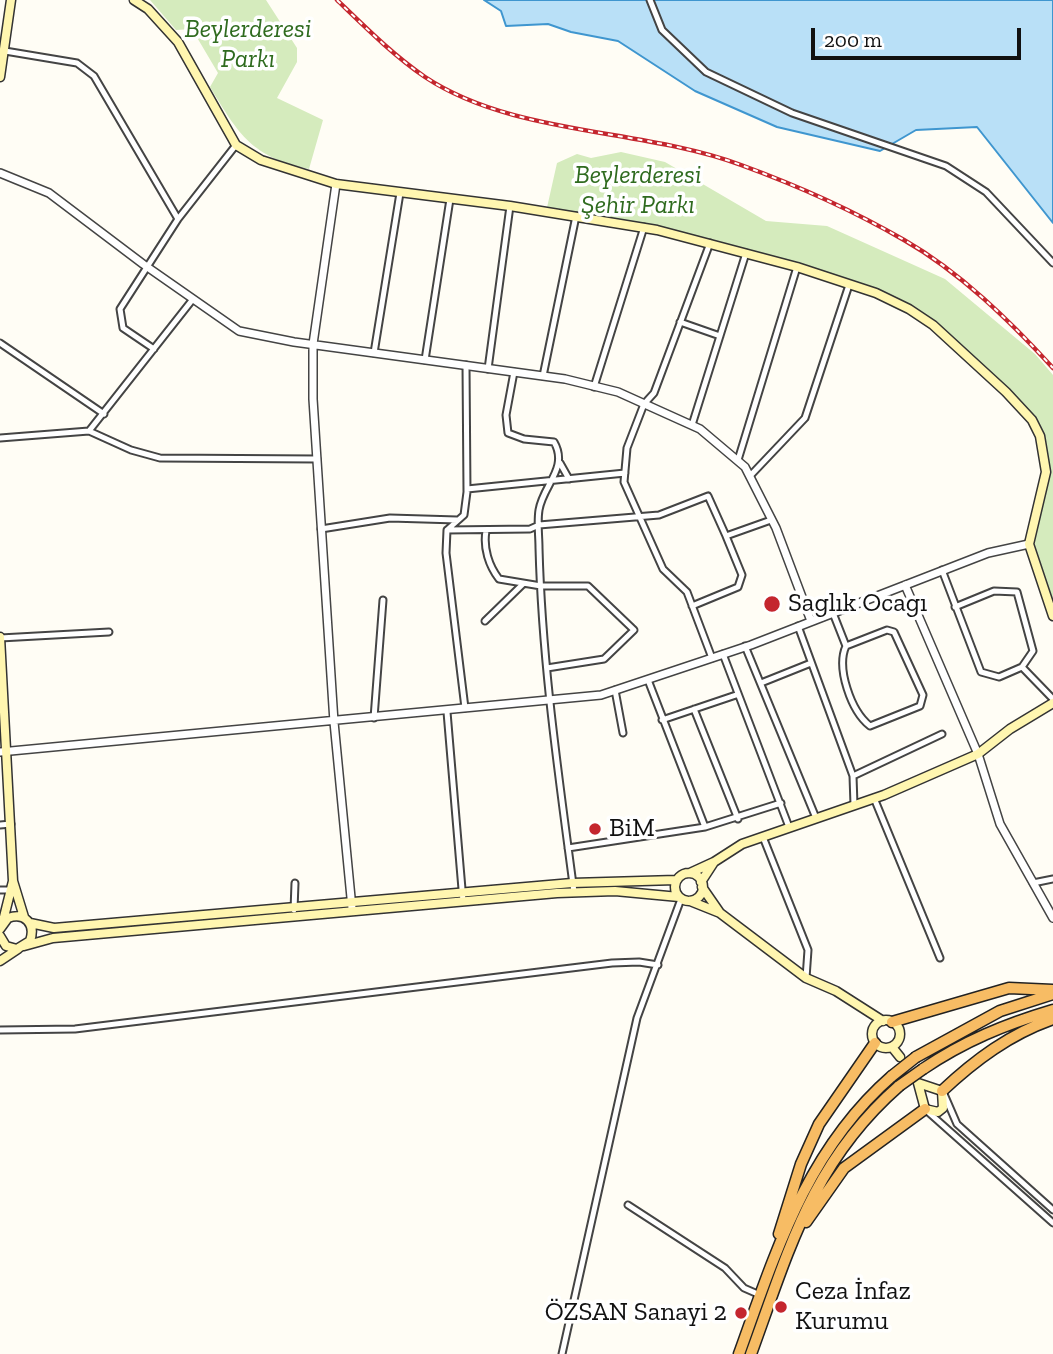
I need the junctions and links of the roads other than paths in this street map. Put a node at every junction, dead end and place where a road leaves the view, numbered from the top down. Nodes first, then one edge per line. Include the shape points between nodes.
1 (11, 0) edge
2 (134, 0) edge
3 (650, 0) edge
4 (5, 51) junction
5 (0, 77) edge
6 (236, 145) junction
7 (0, 173) edge
8 (336, 184) junction
9 (400, 192) junction
10 (450, 199) junction
11 (510, 206) junction
12 (576, 216) junction
13 (178, 219) junction
14 (644, 228) junction
15 (710, 243) junction
16 (746, 253) junction
17 (1053, 263) edge
18 (147, 267) junction
19 (797, 267) junction
20 (849, 285) junction
21 (193, 299) junction
22 (680, 322) junction
23 (720, 336) junction
24 (0, 343) edge
25 (313, 344) junction
26 (154, 349) junction
27 (374, 353) junction
28 (425, 360) junction
29 (466, 365) junction
30 (488, 369) junction
31 (514, 372) junction
32 (543, 376) junction
33 (594, 387) junction
34 (644, 404) junction
35 (104, 414) junction
36 (692, 425) junction
37 (89, 431) junction
38 (0, 438) edge
39 (317, 459) junction
40 (738, 460) junction
41 (560, 463) junction
42 (625, 473) junction
43 (750, 476) junction
44 (569, 479) junction
45 (552, 480) junction
46 (467, 489) junction
47 (638, 517) junction
48 (457, 520) junction
49 (771, 520) junction
50 (538, 525) junction
51 (321, 529) junction
52 (447, 530) junction
53 (486, 531) junction
54 (726, 536) junction
55 (1029, 544) junction
56 (942, 570) junction
57 (523, 584) junction
58 (905, 585) junction
59 (541, 586) junction
60 (383, 600) dead end
61 (692, 606) junction
62 (955, 607) junction
63 (833, 613) junction
64 (1053, 616) edge
65 (485, 621) dead end
66 (811, 621) junction
67 (798, 626) junction
68 (109, 632) dead end
69 (0, 637) edge
70 (745, 646) junction
71 (846, 646) junction
72 (723, 654) junction
73 (712, 658) junction
74 (811, 663) junction
75 (1022, 667) junction
76 (547, 668) junction
77 (648, 680) junction
78 (761, 683) junction
79 (615, 690) junction
80 (736, 695) junction
81 (549, 701) junction
82 (1053, 701) edge
83 (465, 708) junction
84 (694, 709) junction
85 (447, 712) junction
86 (374, 718) junction
87 (662, 720) junction
88 (334, 722) junction
89 (623, 733) dead end
90 (942, 734) dead end
91 (4, 752) edge
92 (978, 754) junction
93 (853, 776) junction
94 (874, 798) junction
95 (781, 803) junction
96 (854, 805) junction
97 (738, 818) junction
98 (816, 818) junction
99 (11, 824) junction
100 (0, 825) edge
101 (705, 827) junction
102 (789, 827) junction
103 (763, 837) junction
104 (568, 848) junction
105 (714, 862) junction
106 (690, 873) junction
107 (1053, 879) edge
108 (676, 880) junction
109 (295, 883) dead end
110 (1033, 883) junction
111 (702, 884) junction
112 (12, 885) junction
113 (573, 888) junction
114 (0, 890) edge
115 (463, 896) junction
116 (683, 899) junction
117 (351, 907) junction
118 (294, 913) junction
119 (720, 913) junction
120 (1053, 918) edge
121 (27, 920) junction
122 (2, 925) edge
123 (0, 937) edge
124 (21, 947) junction
125 (940, 958) dead end
126 (0, 961) edge
127 (658, 965) junction
128 (806, 978) junction
129 (1053, 992) edge
130 (860, 1008) junction
131 (1053, 1010) edge
132 (1053, 1019) edge
133 (888, 1021) junction
134 (873, 1029) junction
135 (0, 1030) edge
136 (875, 1043) junction
137 (892, 1046) junction
138 (900, 1057) dead end
139 (942, 1091) junction
140 (925, 1109) junction
141 (628, 1205) dead end
142 (1053, 1210) edge
143 (1053, 1223) edge
144 (788, 1248) junction
145 (760, 1295) junction
146 (562, 1354) edge
147 (739, 1354) edge
148 (751, 1354) edge

1 - 4 main road
2 - 6 main road via 178,42
3 - 17 street via 662,30 706,72 792,113 946,166 986,192
4 - 5 main road
4 - 13 street via 77,62 94,76
6 - 8 main road via 261,160
6 - 13 street
7 - 18 street via 49,193
8 - 9 main road
8 - 25 street
9 - 10 main road
9 - 27 street
10 - 11 main road
10 - 28 street
11 - 12 main road
11 - 30 street
12 - 14 main road
12 - 32 street
13 - 18 street
14 - 15 main road
14 - 33 street
15 - 16 main road
15 - 22 street
16 - 19 main road
16 - 23 street
18 - 21 street
18 - 26 street via 119,318 123,328
19 - 20 main road
19 - 40 street
20 - 43 street via 805,418
20 - 55 main road via 895,301 933,326 1032,421 1040,436 1046,472
21 - 25 street via 239,331
21 - 26 street
22 - 23 street
22 - 34 street via 654,393
23 - 36 street
24 - 35 street
25 - 27 street
25 - 39 street
26 - 35 street
27 - 28 street
28 - 29 street
29 - 30 street
29 - 46 street
30 - 31 street
31 - 32 street
31 - 41 street via 506,415 508,433 554,442
32 - 33 street
33 - 34 street
34 - 36 street
34 - 42 street via 627,448
35 - 37 street
36 - 40 street
37 - 38 street
37 - 39 street via 160,458
39 - 51 street
40 - 43 street
41 - 44 street
41 - 45 street
42 - 44 street
42 - 47 street via 624,482
43 - 49 street
44 - 45 street
45 - 46 street
45 - 50 street via 538,509
46 - 48 street via 464,515
47 - 50 street
47 - 54 street via 708,496
47 - 61 street via 663,569 687,592
48 - 51 street via 390,518
48 - 52 street
49 - 54 street
49 - 66 street
50 - 53 street
50 - 59 street
51 - 88 street
52 - 53 street
52 - 83 street
53 - 57 street via 489,565 499,579
54 - 61 street via 742,575 738,587
55 - 56 street via 988,552
55 - 64 main road
56 - 58 street
56 - 62 street
57 - 59 street
57 - 65 street
58 - 63 street
58 - 92 street
59 - 76 street
59 - 76 street via 588,586 634,630 604,659
60 - 86 street
61 - 73 street
62 - 75 street via 981,672 999,677
62 - 75 street via 993,591 1017,592 1033,651
63 - 66 street
63 - 71 street
66 - 67 street
67 - 70 street
67 - 74 street
68 - 69 street
69 - 91 main road
70 - 72 street
70 - 78 street
71 - 71 street via 894,632 923,695 920,706 870,726 860,718 840,659
72 - 73 street
72 - 80 street
73 - 77 street
74 - 78 street
74 - 93 street
75 - 82 street
76 - 81 street
77 - 79 street
77 - 87 street
78 - 98 street
79 - 81 street
79 - 89 street
80 - 84 street
80 - 95 street
81 - 83 street
81 - 104 street
82 - 92 main road
83 - 85 street
84 - 87 street
84 - 97 street
85 - 86 street
85 - 115 street
86 - 88 street
87 - 101 street
88 - 91 street
88 - 117 street
90 - 93 street
91 - 99 main road
92 - 94 main road
92 - 110 street via 1000,824
93 - 96 street
94 - 96 main road
94 - 125 street
95 - 97 street
95 - 102 street
96 - 98 main road
97 - 101 street
98 - 102 main road
99 - 100 street
99 - 112 main road
101 - 104 street
102 - 103 main road
103 - 105 main road
103 - 128 street via 808,950
104 - 113 street
105 - 106 main road
105 - 111 main road
106 - 108 main road
106 - 111 main road
107 - 110 street
108 - 113 main road
108 - 116 main road via 675,890
109 - 118 street
110 - 120 street
111 - 116 main road via 699,896
111 - 119 main road
112 - 114 street
112 - 121 main road
112 - 122 main road
113 - 115 main road
113 - 116 main road via 651,892
115 - 117 main road
116 - 119 main road
116 - 127 street
117 - 118 main road
118 - 121 main road via 54,928
118 - 124 main road via 54,938
119 - 128 main road
121 - 122 main road via 13,916
121 - 124 main road via 32,936
123 - 124 main road via 6,946
124 - 126 main road
127 - 135 street via 612,963 75,1029
127 - 146 street via 637,1018
128 - 130 main road
129 - 133 highway via 1009,988
129 - 145 highway, bridge via 1000,1011 916,1057 865,1100 830,1143 802,1192
130 - 133 main road
130 - 134 main road
131 - 144 highway, bridge via 1001,1025 952,1049 876,1106 840,1148 815,1188
132 - 139 highway via 999,1044
133 - 134 main road
133 - 137 main road via 898,1027 900,1035
134 - 136 main road
136 - 137 main road via 883,1048
136 - 145 highway via 838,1094 805,1154
137 - 138 main road
139 - 140 main road via 943,1108 938,1112
139 - 140 main road via 918,1083
139 - 142 street via 957,1124
140 - 143 street
140 - 144 highway via 844,1168
141 - 145 street
144 - 148 highway
145 - 147 highway

